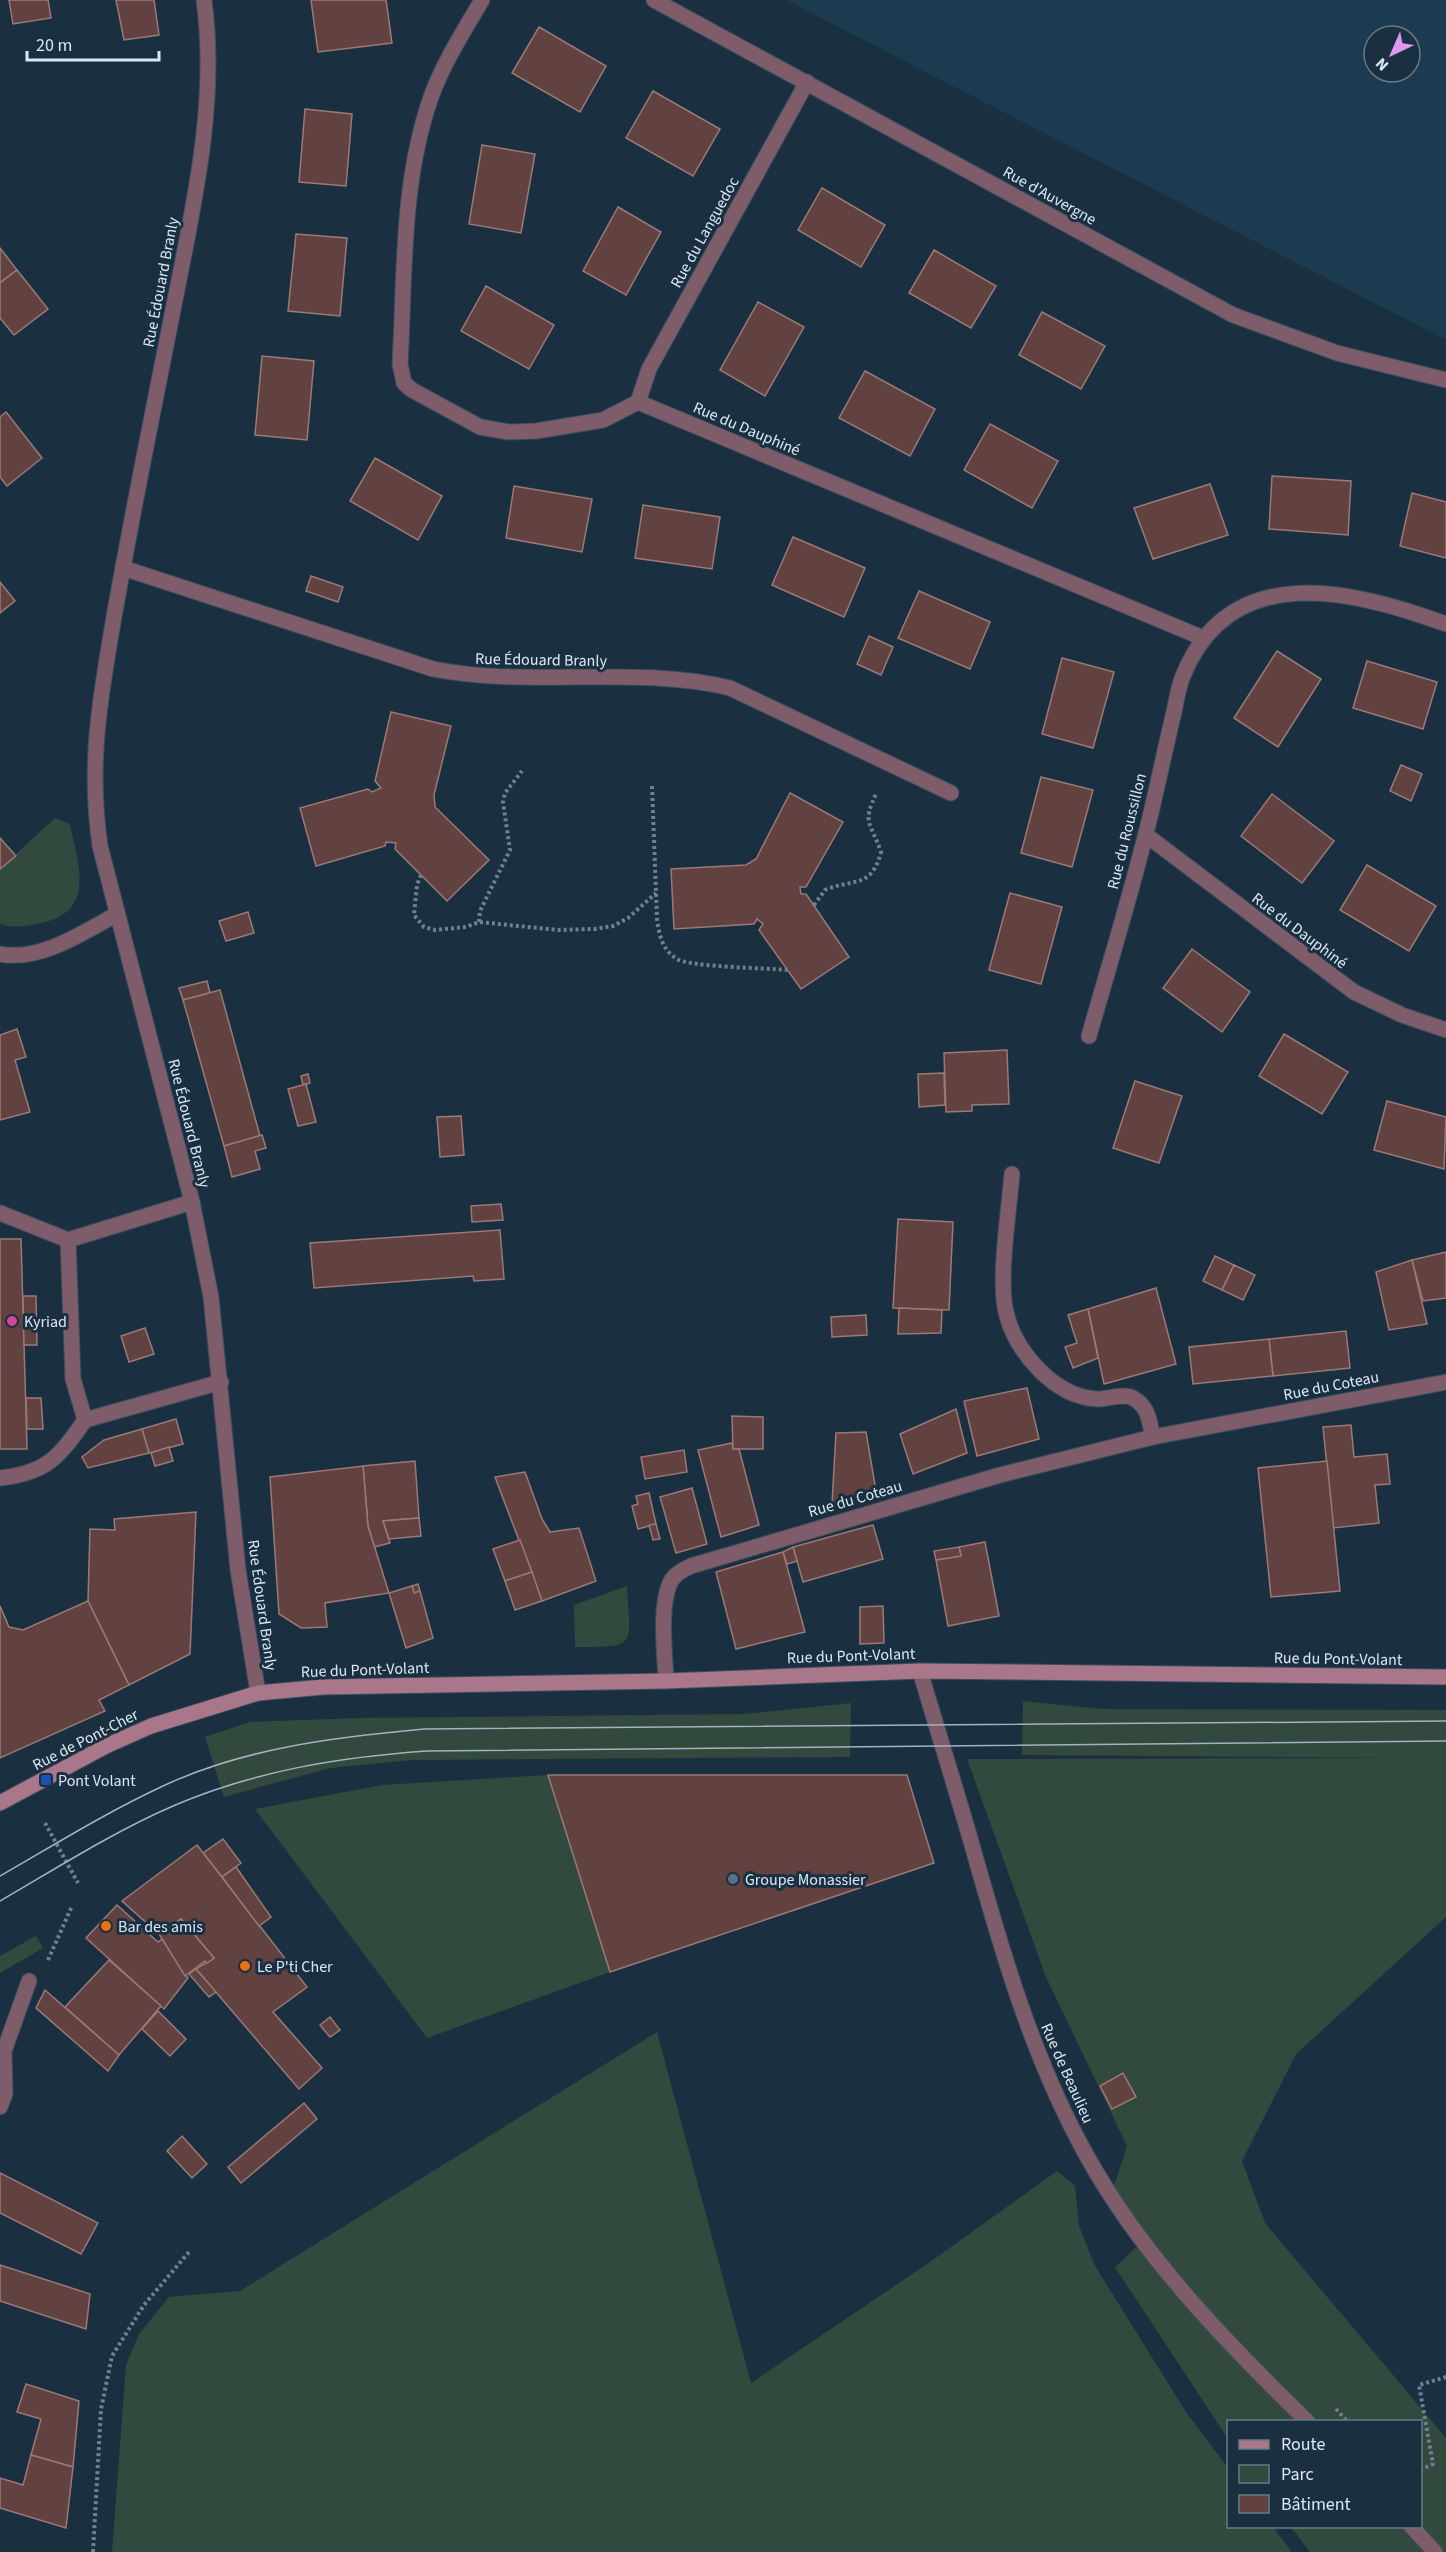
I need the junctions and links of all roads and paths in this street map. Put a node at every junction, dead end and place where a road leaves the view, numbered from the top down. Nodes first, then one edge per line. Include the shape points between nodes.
1 (204, 0) edge
2 (482, 0) edge
3 (654, 0) edge
4 (676, 5) edge
5 (807, 82) junction
6 (1446, 380) edge
7 (638, 402) junction
8 (123, 568) junction
9 (1446, 624) edge
10 (1203, 638) junction
11 (891, 764) junction
12 (522, 771) dead end
13 (652, 786) dead end
14 (951, 793) dead end
15 (1146, 835) junction
16 (421, 875) dead end
17 (656, 893) junction
18 (814, 905) dead end
19 (117, 914) junction
20 (479, 922) junction
21 (0, 954) edge
22 (787, 970) dead end
23 (1446, 1030) edge
24 (1089, 1036) dead end
25 (1012, 1174) dead end
26 (192, 1202) junction
27 (0, 1213) edge
28 (68, 1240) junction
29 (221, 1382) junction
30 (1446, 1383) edge
31 (86, 1420) junction
32 (1153, 1437) junction
33 (0, 1478) edge
34 (920, 1671) junction
35 (1446, 1677) edge
36 (666, 1681) junction
37 (258, 1693) junction
38 (0, 1803) edge
39 (45, 1823) dead end
40 (78, 1883) dead end
41 (72, 1906) dead end
42 (29, 1982) joint
43 (0, 2107) edge
44 (189, 2252) dead end
45 (1446, 2377) edge
46 (1307, 2420) edge
47 (1422, 2469) edge
48 (1413, 2528) edge
49 (93, 2552) edge
50 (1435, 2552) edge

1 - 8 street, Rue Édouard Branly via 209,54 202,164
2 - 7 street via 432,95 419,136 405,239 400,364 404,383 480,427 509,432 603,420
3 - 4 street, Rue d'Auvergne
4 - 5 street, Rue d'Auvergne
5 - 6 street, Rue d'Auvergne via 1233,315 1337,353
5 - 7 street, Rue du Languedoc via 649,369
7 - 10 street, Rue du Dauphiné
8 - 11 street, Rue Édouard Branly via 471,677 693,680 730,688
8 - 19 street, Rue Édouard Branly via 93,762 100,846
9 - 10 street via 1375,602 1291,593 1258,599 1228,613
10 - 15 street, Rue du Roussillon via 1182,677
11 - 14 street, Rue Édouard Branly
11 - 18 path via 868,811 867,821 881,852 872,874 852,885 825,890
12 - 20 path via 505,793 510,850 484,902
13 - 17 path
15 - 23 street, Rue du Dauphiné via 1354,992
15 - 24 street, Rue du Roussillon
16 - 20 path via 414,915 424,927 449,929
17 - 20 path via 628,918 595,929 558,930
17 - 22 path via 660,935 675,958 683,962
19 - 21 street via 57,946
19 - 26 street, Rue Édouard Branly
25 - 32 street via 1004,1291 1005,1312 1013,1333 1027,1356 1064,1389 1082,1397 1130,1396 1140,1402 1146,1408
26 - 28 street
26 - 29 street, Rue Édouard Branly via 211,1297
27 - 28 street
28 - 31 street via 73,1379
29 - 31 street
29 - 37 street, Rue Édouard Branly via 238,1570
30 - 32 street, Rue du Coteau
31 - 33 street via 47,1465 21,1476
32 - 36 street, Rue du Coteau via 1000,1475 691,1566 670,1582 666,1598
34 - 35 main road, Rue du Pont-Volant
34 - 36 main road, Rue du Pont-Volant
34 - 46 street, Rue de Beaulieu via 1021,2012 1088,2158 1144,2241 1199,2309
36 - 37 main road, Rue du Pont-Volant via 323,1687
37 - 38 main road, Rue de Pont-Cher via 151,1726
39 - 40 path
41 - 42 path via 52,1956
42 - 43 street via 4,2051 5,2094
44 - 49 path via 144,2305 112,2356 101,2409
45 - 47 path via 1419,2385 1432,2464
48 - 50 street

